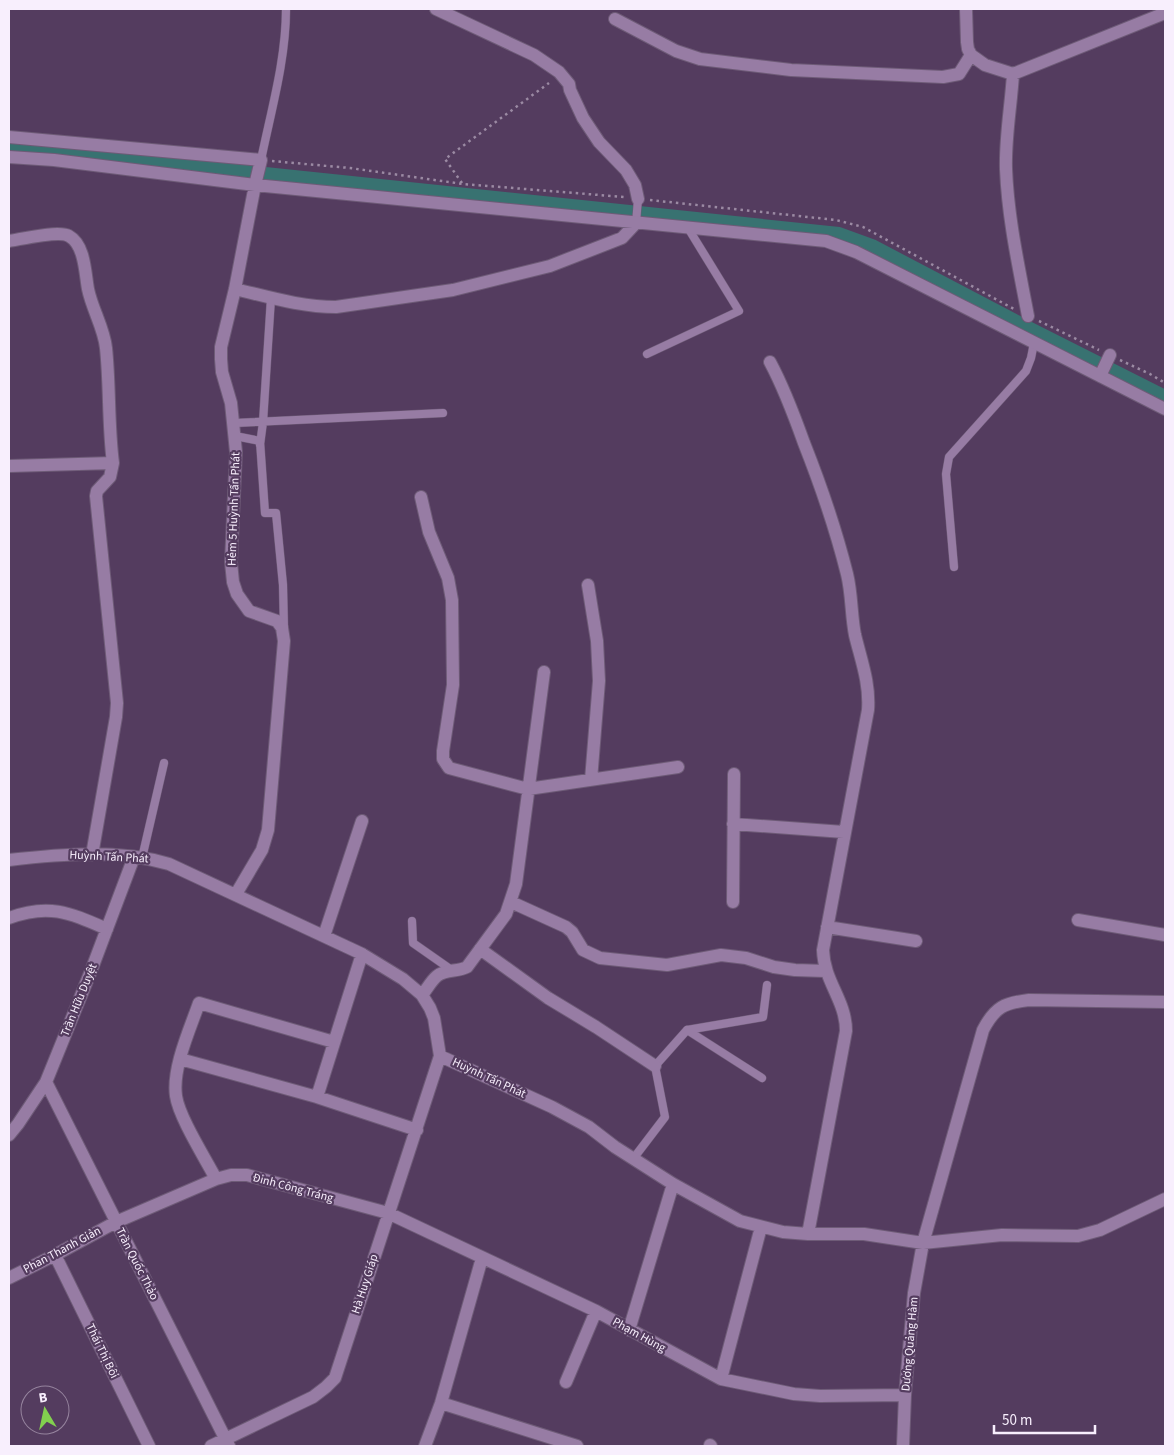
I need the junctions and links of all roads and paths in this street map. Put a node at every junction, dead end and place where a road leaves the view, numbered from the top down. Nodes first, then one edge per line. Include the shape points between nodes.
1 (286, 9) edge
2 (436, 9) edge
3 (966, 9) edge
4 (1165, 12) edge
5 (615, 19) dead end
6 (971, 55) junction
7 (1013, 74) junction
8 (549, 83) dead end
9 (9, 137) edge
10 (9, 157) edge
11 (258, 174) junction
12 (462, 184) dead end
13 (638, 199) joint
14 (636, 223) junction
15 (688, 228) junction
16 (9, 241) edge
17 (236, 289) junction
18 (271, 298) junction
19 (1028, 316) dead end
20 (1034, 343) junction
21 (647, 354) dead end
22 (1110, 355) dead end
23 (770, 362) dead end
24 (1100, 376) junction
25 (1165, 409) edge
26 (443, 413) dead end
27 (264, 422) junction
28 (235, 430) junction
29 (260, 446) junction
30 (113, 463) junction
31 (9, 466) edge
32 (421, 497) dead end
33 (954, 567) dead end
34 (588, 585) dead end
35 (284, 634) junction
36 (544, 672) dead end
37 (164, 763) dead end
38 (678, 767) dead end
39 (734, 774) dead end
40 (591, 780) junction
41 (528, 789) junction
42 (362, 821) dead end
43 (733, 824) junction
44 (844, 832) junction
45 (92, 854) junction
46 (138, 858) junction
47 (9, 860) edge
48 (236, 894) junction
49 (511, 902) junction
50 (733, 902) dead end
51 (9, 918) edge
52 (412, 920) dead end
53 (1078, 920) dead end
54 (827, 927) junction
55 (107, 929) junction
56 (1165, 935) edge
57 (324, 936) junction
58 (916, 941) dead end
59 (480, 949) junction
60 (362, 954) junction
61 (453, 971) junction
62 (825, 971) junction
63 (767, 985) dead end
64 (422, 995) junction
65 (1165, 1002) edge
66 (687, 1030) junction
67 (334, 1042) junction
68 (440, 1056) junction
69 (180, 1059) junction
70 (655, 1066) junction
71 (762, 1078) dead end
72 (46, 1082) junction
73 (317, 1097) junction
74 (417, 1130) junction
75 (9, 1135) edge
76 (633, 1159) junction
77 (216, 1179) junction
78 (673, 1184) junction
79 (1165, 1199) edge
80 (388, 1213) junction
81 (116, 1222) junction
82 (761, 1227) junction
83 (808, 1234) junction
84 (923, 1243) junction
85 (55, 1255) junction
86 (482, 1258) junction
87 (9, 1278) edge
88 (596, 1311) junction
89 (629, 1330) junction
90 (720, 1379) junction
91 (566, 1382) dead end
92 (905, 1395) junction
93 (441, 1403) junction
94 (227, 1443) edge
95 (569, 1445) edge
96 (149, 1446) edge
97 (211, 1446) edge
98 (425, 1446) edge
99 (903, 1446) edge

1 - 11 lane via 279,75
2 - 13 street via 534,55 559,72 569,84 583,118 599,142 626,170
3 - 6 street via 967,42
4 - 7 street
5 - 6 street via 676,52 700,59 791,70 943,77 959,74
6 - 7 street via 985,65
7 - 19 street via 1006,169 1010,224
8 - 12 path via 445,159
9 - 11 street
10 - 11 street
11 - 14 street
11 - 17 street, Hẻm 5 Huỳnh Tấn Phát
13 - 14 lane
14 - 15 street
14 - 18 street via 622,238 550,266 453,290 336,307 302,306
15 - 20 street via 826,241 856,252
15 - 21 lane via 739,311
16 - 30 street via 67,234 77,244 106,346
17 - 18 street
17 - 28 street, Hẻm 5 Huỳnh Tấn Phát via 221,347 222,372
18 - 27 lane
20 - 24 street
20 - 33 lane via 1026,371 949,457 946,474
22 - 24 street
23 - 44 street via 816,473 837,539 848,576 855,634 867,680 868,710
24 - 25 street
26 - 27 lane
27 - 28 lane
27 - 29 lane
28 - 29 lane via 260,440
28 - 35 street, Hẻm 5 Huỳnh Tấn Phát via 233,582 237,594 250,611 277,621
29 - 35 lane via 265,513 276,513 284,585
30 - 31 street
30 - 45 street via 110,477 96,496 117,703
32 - 41 street via 429,532 448,578 452,600 452,685 443,750 445,764 449,768
34 - 40 street via 597,641 599,681
35 - 48 street via 268,830 262,850
36 - 41 street
37 - 46 lane
38 - 40 street
39 - 43 street
40 - 41 street
41 - 49 street via 519,868
42 - 57 street
43 - 44 street
43 - 50 street
44 - 54 street
45 - 46 street, Huỳnh Tấn Phát
45 - 47 street, Huỳnh Tấn Phát
46 - 48 street, Huỳnh Tấn Phát via 169,864
46 - 55 street, Trần Hữu Duyệt
48 - 57 street, Huỳnh Tấn Phát
49 - 59 street
49 - 62 street via 566,927 583,950 600,958 667,965 720,955 746,958 774,967
51 - 55 street via 31,911 54,911
52 - 61 lane via 413,943
53 - 56 street
54 - 58 street
54 - 62 street via 823,950
55 - 72 street, Trần Hữu Duyệt
57 - 60 street, Huỳnh Tấn Phát
59 - 61 street via 467,967
59 - 70 street via 548,998
60 - 64 street, Huỳnh Tấn Phát via 404,979
60 - 67 street
61 - 64 street via 436,976
62 - 83 street via 842,1006 846,1031
63 - 66 lane via 763,1018
64 - 68 street, Huỳnh Tấn Phát via 434,1018
65 - 84 street, Dương Quảng Hàm via 1029,1000 1010,1002 999,1008 983,1030
66 - 70 lane
66 - 71 lane
67 - 69 street via 199,1003
67 - 73 street
68 - 74 street, Hà Huy Giáp
68 - 76 street, Huỳnh Tấn Phát via 552,1107 589,1127
69 - 73 street
69 - 77 street via 176,1097 181,1113
70 - 76 lane via 665,1117
72 - 75 street, Trần Hữu Duyệt
72 - 81 street, Trần Quốc Thảo
73 - 74 street
74 - 80 street, Hà Huy Giáp
76 - 78 street, Huỳnh Tấn Phát
77 - 80 street, Đinh Công Tráng via 247,1175
77 - 81 street, Đinh Công Tráng
78 - 82 street, Huỳnh Tấn Phát via 740,1221
78 - 89 street
79 - 84 street, Huỳnh Tấn Phát via 1088,1235 1002,1235
80 - 86 street, Phạm Hùng
80 - 94 street, Hà Huy Giáp via 335,1378 313,1397
81 - 85 street, Phan Thanh Giản
81 - 94 street, Trần Quốc Thảo
82 - 83 street, Huỳnh Tấn Phát
82 - 90 street
83 - 84 street, Huỳnh Tấn Phát via 864,1234
84 - 92 street, Dương Quảng Hàm via 914,1293
85 - 87 street, Phan Thanh Giản
85 - 96 street, Thái Thị Bôi
86 - 88 street, Phạm Hùng
86 - 93 street
88 - 89 street, Phạm Hùng
88 - 91 street
89 - 90 street, Phạm Hùng
90 - 92 street, Phạm Hùng via 794,1394
92 - 99 street, Dương Quảng Hàm
93 - 95 street
93 - 98 street
94 - 97 street, Hà Huy Giáp

